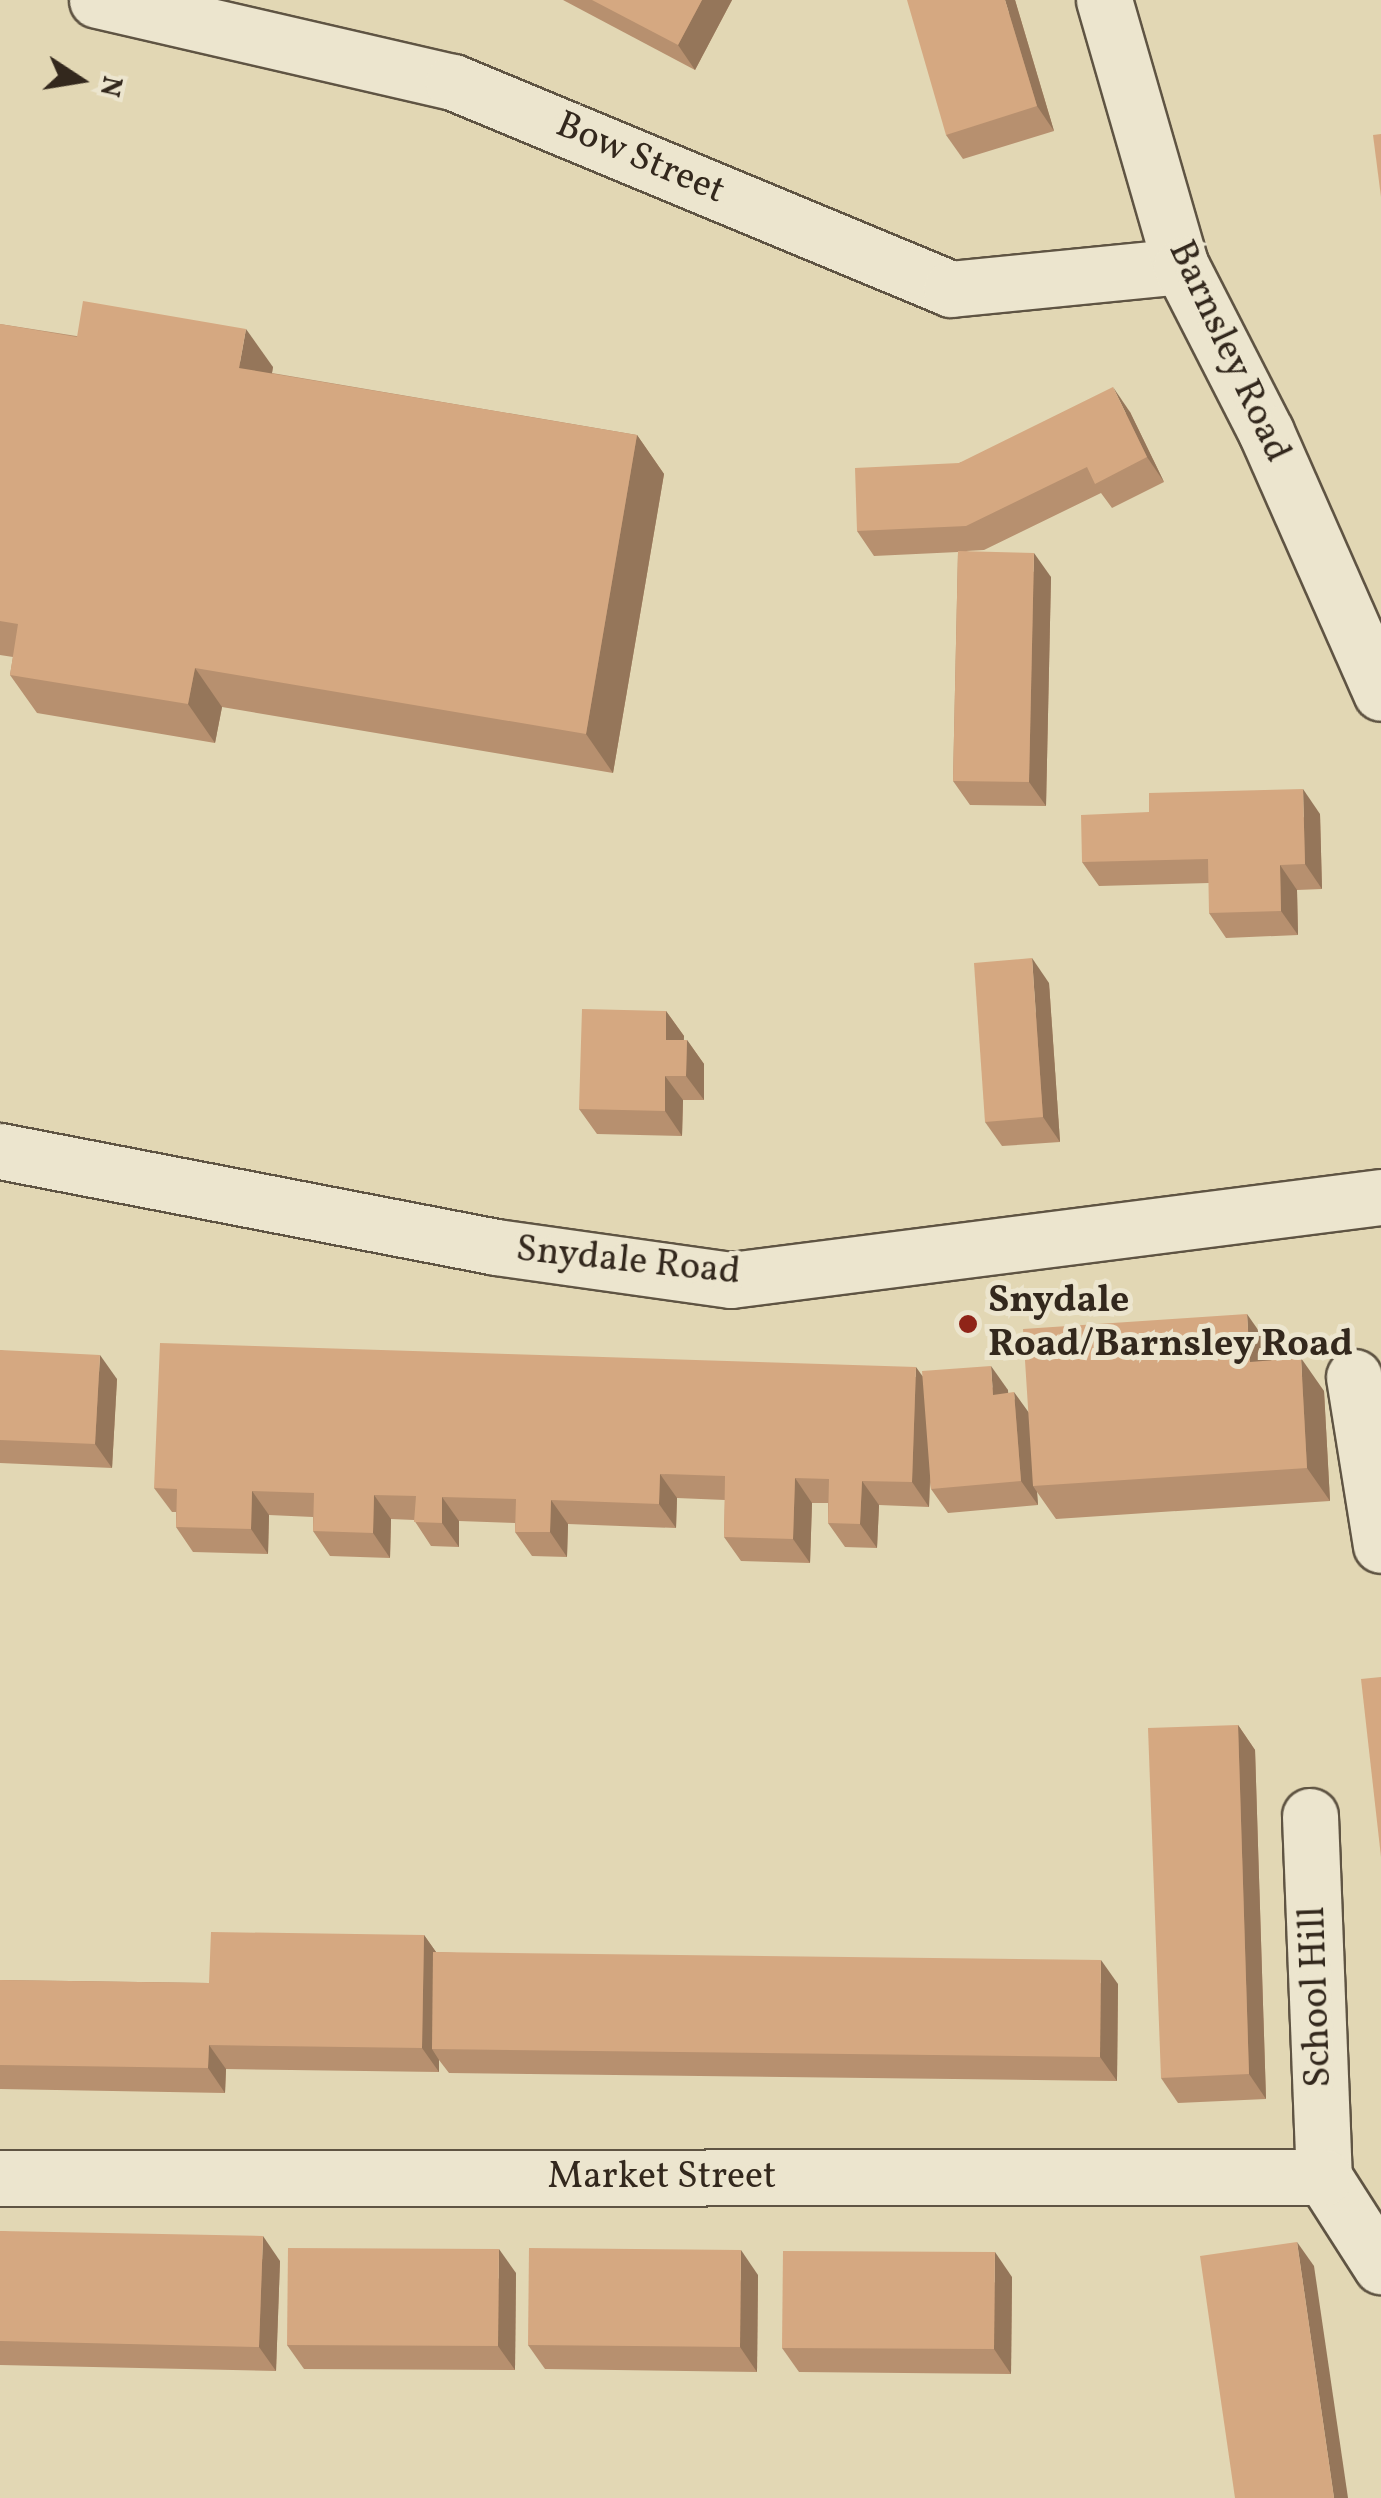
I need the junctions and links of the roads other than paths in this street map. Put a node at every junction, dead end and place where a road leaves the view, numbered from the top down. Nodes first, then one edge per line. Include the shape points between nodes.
1 (96, 0) edge
2 (1104, 0) edge
3 (1180, 266) junction
4 (1381, 692) edge
5 (0, 1151) edge
6 (1381, 1197) edge
7 (1354, 1376) dead end
8 (1381, 1545) edge
9 (1310, 1816) dead end
10 (1324, 2177) junction
11 (0, 2178) edge
12 (1381, 2266) edge

1 - 3 street, Bow Street via 453,82 950,289
2 - 3 street, Barnsley Road
3 - 4 street, Barnsley Road via 1266,432
5 - 6 street, Snydale Road via 496,1247 732,1280
7 - 8 street
9 - 10 street, School Hill
10 - 11 street, Market Street
10 - 12 street

